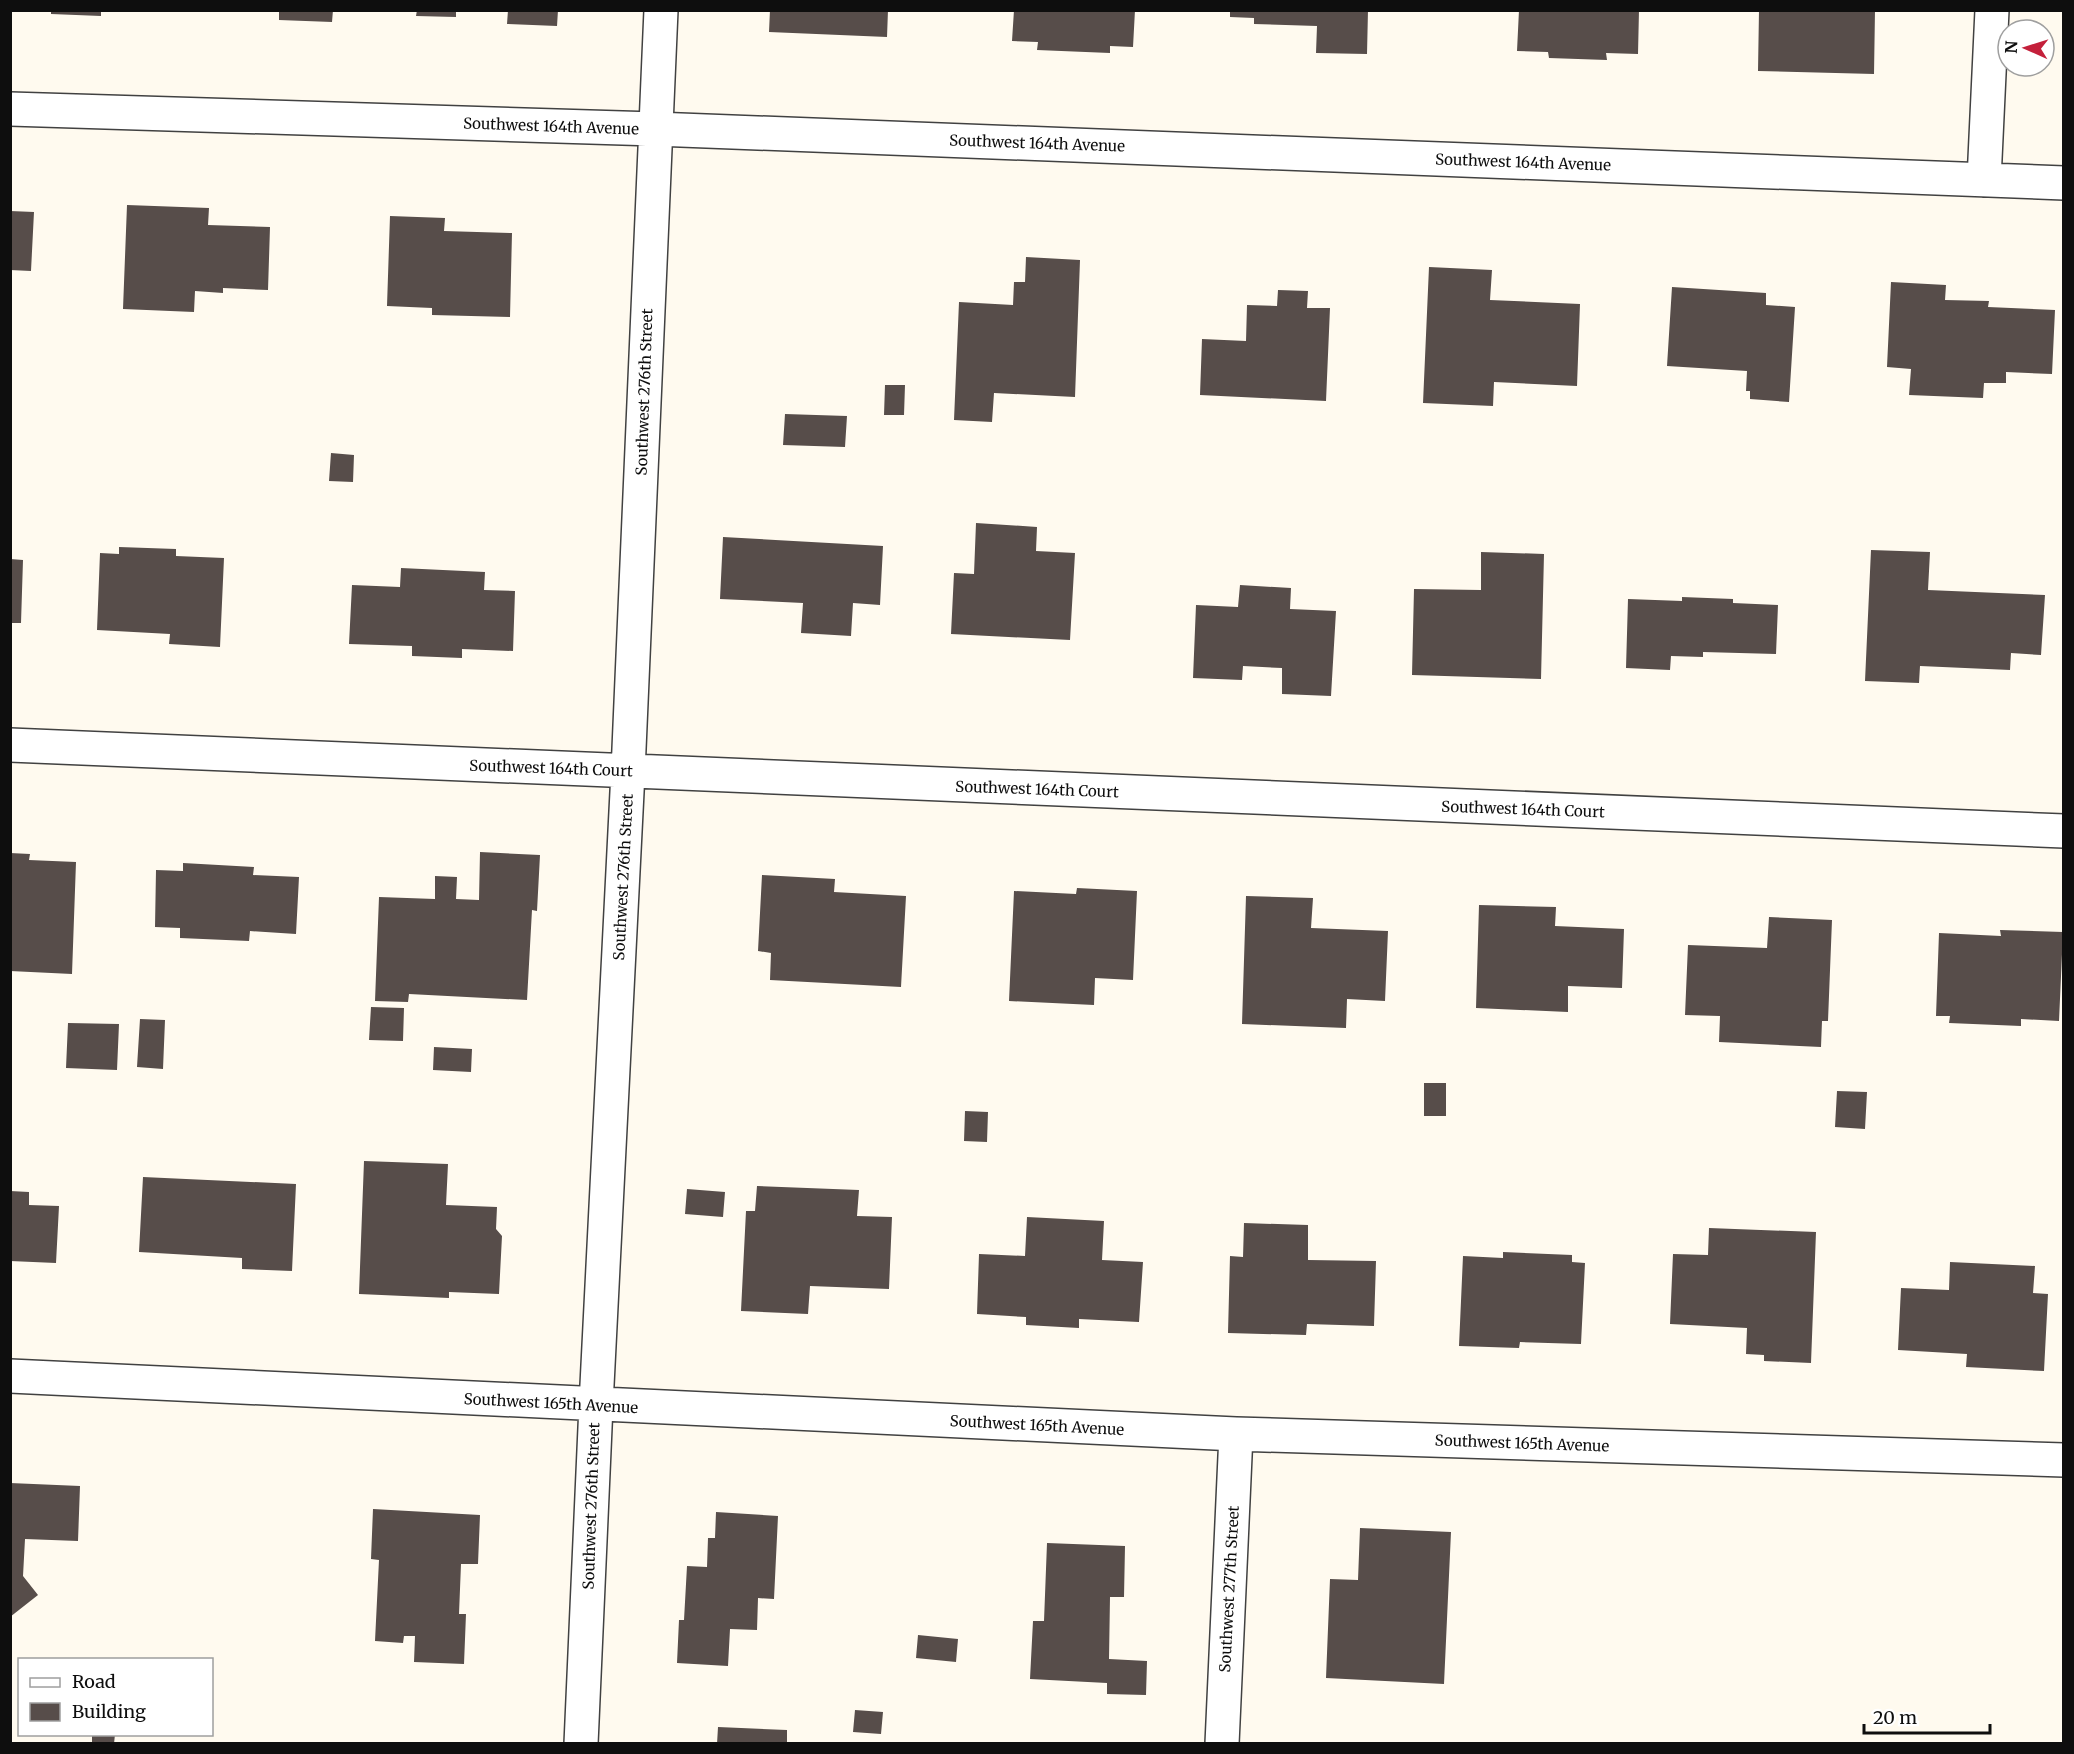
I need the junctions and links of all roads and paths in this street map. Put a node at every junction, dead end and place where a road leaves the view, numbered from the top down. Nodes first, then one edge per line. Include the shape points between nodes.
1 (662, 10) edge
2 (1992, 10) edge
3 (10, 109) edge
4 (656, 129) junction
5 (1984, 180) junction
6 (2064, 183) edge
7 (10, 745) edge
8 (628, 772) junction
9 (2064, 831) edge
10 (10, 1376) edge
11 (596, 1405) junction
12 (1236, 1434) junction
13 (2064, 1460) edge
14 (581, 1743) edge
15 (1222, 1743) edge

1 - 4 street, Southwest 276th Street
2 - 5 street
3 - 4 street, Southwest 164th Avenue
4 - 5 street, Southwest 164th Avenue
4 - 8 street, Southwest 276th Street
5 - 6 street, Southwest 164th Avenue
7 - 8 street, Southwest 164th Court
8 - 9 street, Southwest 164th Court
8 - 11 street, Southwest 276th Street
10 - 11 street, Southwest 165th Avenue
11 - 12 street, Southwest 165th Avenue
11 - 14 street, Southwest 276th Street
12 - 13 street, Southwest 165th Avenue
12 - 15 street, Southwest 277th Street

